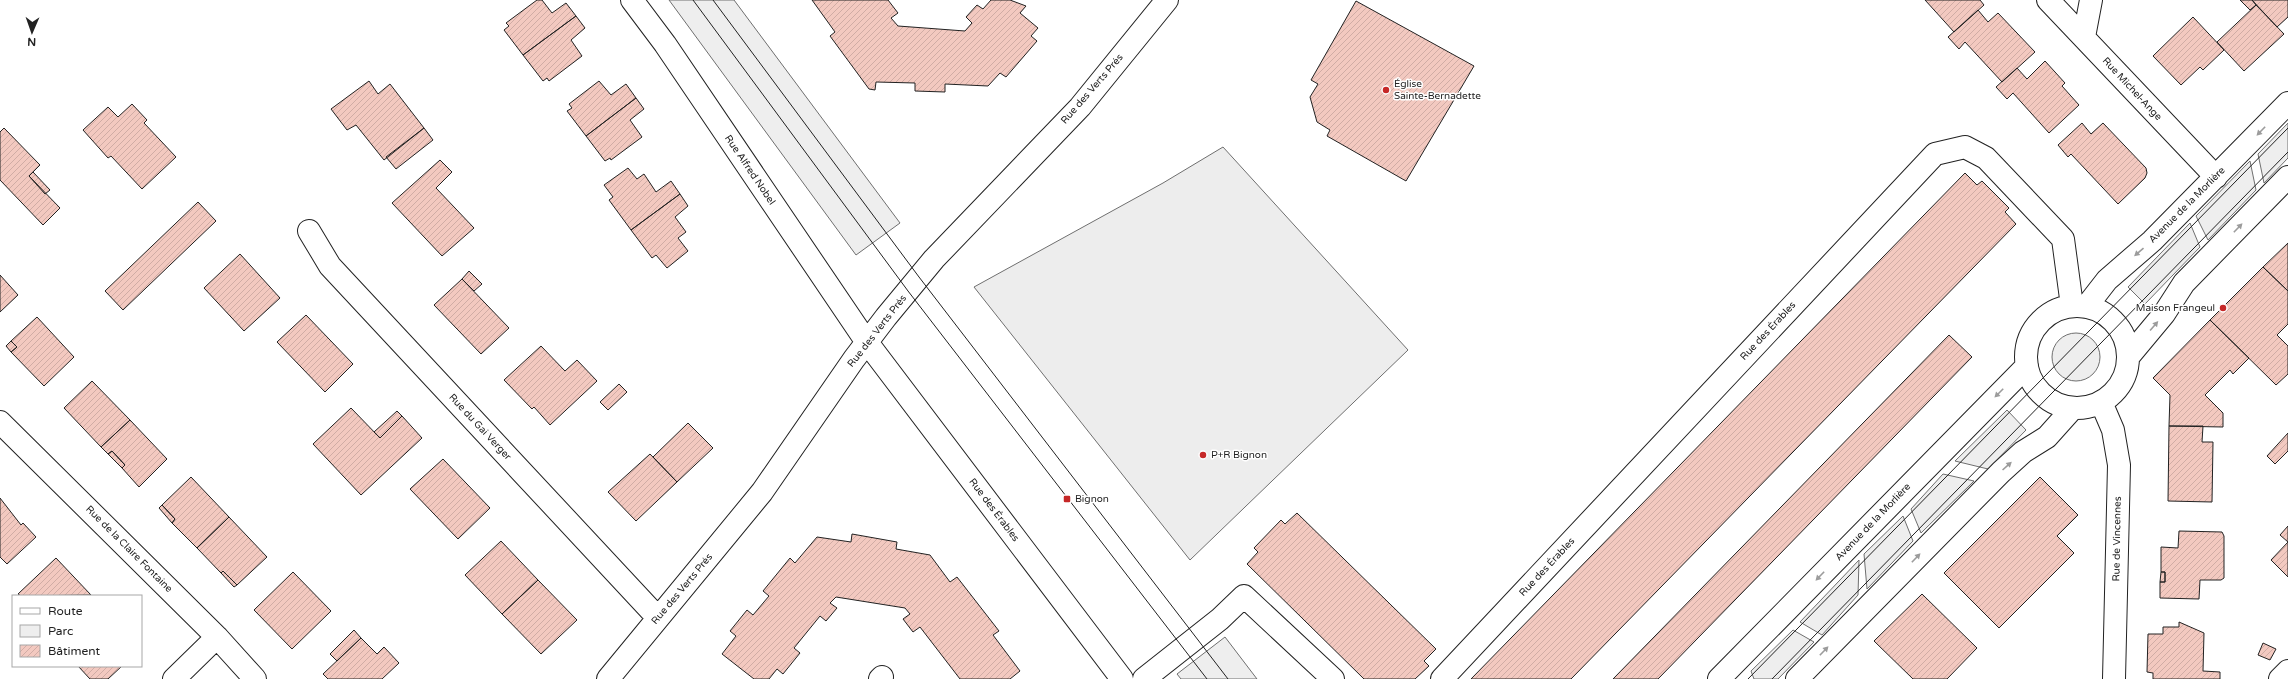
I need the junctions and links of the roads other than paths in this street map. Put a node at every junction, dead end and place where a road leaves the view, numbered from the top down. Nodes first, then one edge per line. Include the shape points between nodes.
1 (632, 0) edge
2 (1167, 0) edge
3 (2048, 0) edge
4 (2091, 0) edge
5 (2084, 37) junction
6 (2288, 103) edge
7 (2216, 177) junction
8 (2288, 177) edge
9 (309, 231) dead end
10 (2079, 306) junction
11 (866, 341) junction
12 (2129, 356) junction
13 (2027, 366) junction
14 (2101, 402) junction
15 (2073, 408) junction
16 (0, 422) edge
17 (658, 618) junction
18 (217, 637) junction
19 (2288, 671) edge
20 (174, 679) edge
21 (255, 679) edge
22 (608, 679) edge
23 (1122, 679) edge
24 (1144, 679) edge
25 (1333, 679) edge
26 (1442, 679) edge
27 (1719, 679) edge
28 (1797, 679) edge
29 (2114, 679) edge
30 (2280, 679) edge

1 - 11 street, Rue Alfred Nobel via 665,44
2 - 11 street, Rue des Verts Prés via 1080,107 934,259
3 - 5 street, Rue Michel-Ange
4 - 5 street
5 - 7 street, Rue Michel-Ange
6 -> 7 street, Avenue de la Morlière
7 -> 10 street, Avenue de la Morlière via 2152,241
12 -> 8 street via 2164,314 2184,283
9 - 17 street, Rue du Gai Verger via 330,266
10 - 12 street via 2106,314 2114,321 2125,339
10 - 13 street via 2051,313 2040,322 2028,342
10 - 26 street, Rue des Érables via 2063,239 1986,158 1965,147 1935,154
11 - 17 street, Rue des Verts Prés via 762,492
11 - 23 street, Rue des Érables
12 - 14 street via 2126,374 2121,383
13 - 15 street via 2032,381 2044,396 2057,404
13 -> 27 street, Avenue de la Morlière
14 - 15 street via 2092,406
14 - 29 street, Rue de Vincennes via 2112,430 2119,465
28 -> 15 street via 2001,472 2023,452 2047,437
16 - 18 street, Rue de la Claire Fontaine
17 - 22 street, Rue des Verts Prés
18 - 20 street
18 - 21 street, Rue de la Claire Fontaine
19 - 30 street
24 - 25 street via 1220,619 1244,596

